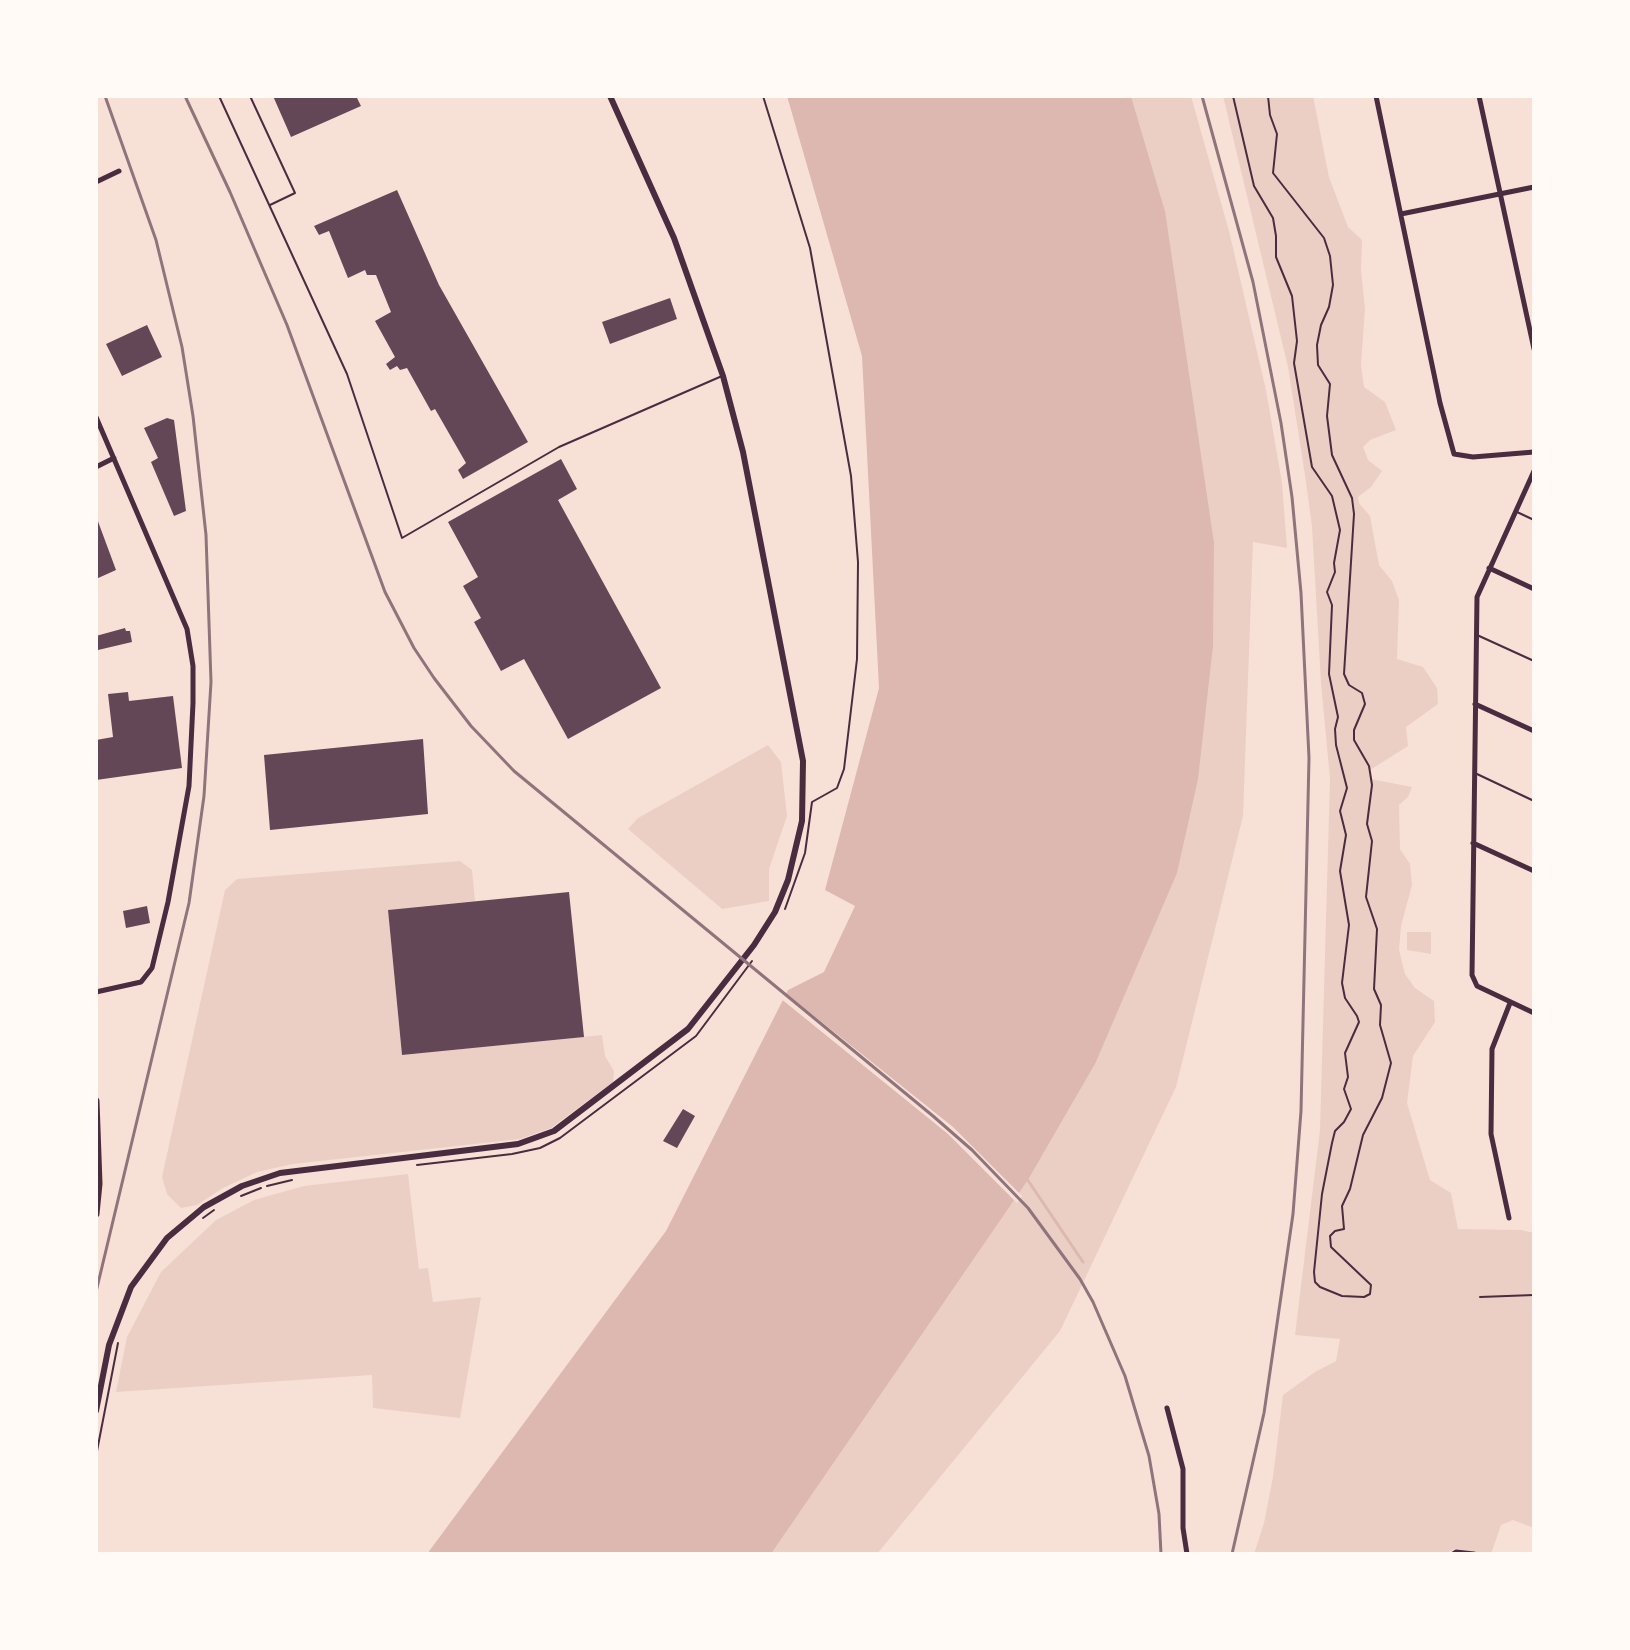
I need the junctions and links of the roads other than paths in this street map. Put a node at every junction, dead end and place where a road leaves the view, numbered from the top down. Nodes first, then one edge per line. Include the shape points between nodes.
1 (219, 96) edge
2 (250, 96) edge
3 (610, 96) edge
4 (1376, 96) edge
5 (1479, 96) edge
6 (119, 171) dead end
7 (96, 182) edge
8 (1534, 187) edge
9 (1501, 194) junction
10 (269, 206) junction
11 (1401, 214) junction
12 (1534, 349) edge
13 (723, 376) junction
14 (96, 417) edge
15 (1534, 452) edge
16 (114, 458) junction
17 (96, 467) edge
18 (1534, 471) edge
19 (1515, 511) junction
20 (1534, 520) edge
21 (1489, 568) junction
22 (1534, 589) edge
23 (1476, 635) junction
24 (1534, 661) edge
25 (1475, 704) junction
26 (1534, 731) edge
27 (1475, 773) junction
28 (1534, 801) edge
29 (1473, 843) junction
30 (1534, 871) edge
31 (96, 992) edge
32 (1510, 1003) junction
33 (1534, 1013) edge
34 (96, 1101) edge
35 (96, 1214) edge
36 (1509, 1218) dead end
37 (1534, 1295) edge
38 (1480, 1297) dead end
39 (1167, 1408) dead end
40 (96, 1411) edge
41 (1187, 1554) edge
42 (1453, 1554) edge
43 (1474, 1554) edge

1 - 10 lane
2 - 10 lane via 295,193
3 - 13 street via 660,202
4 - 11 street
5 - 9 street
6 - 7 street
8 - 9 street
9 - 11 street
9 - 12 street
10 - 13 lane via 347,374 402,538 559,447
11 - 15 street via 1454,454
13 - 40 street via 753,494 803,761 799,839 775,912 688,1029 542,1137 280,1173 204,1207 167,1238 131,1287 109,1345
14 - 16 street
16 - 17 street
16 - 31 street via 187,629 193,666 189,786 152,968 141,982
18 - 19 street
19 - 20 lane
19 - 21 street
21 - 22 street
21 - 23 street via 1477,597
23 - 24 lane
23 - 25 street
25 - 26 street
25 - 27 street
27 - 28 lane
27 - 29 street
29 - 30 street
29 - 32 street via 1472,975 1477,986
32 - 33 street
32 - 36 street via 1492,1049 1491,1134
34 - 35 main road
37 - 38 lane
39 - 41 street via 1183,1469
42 - 43 street

